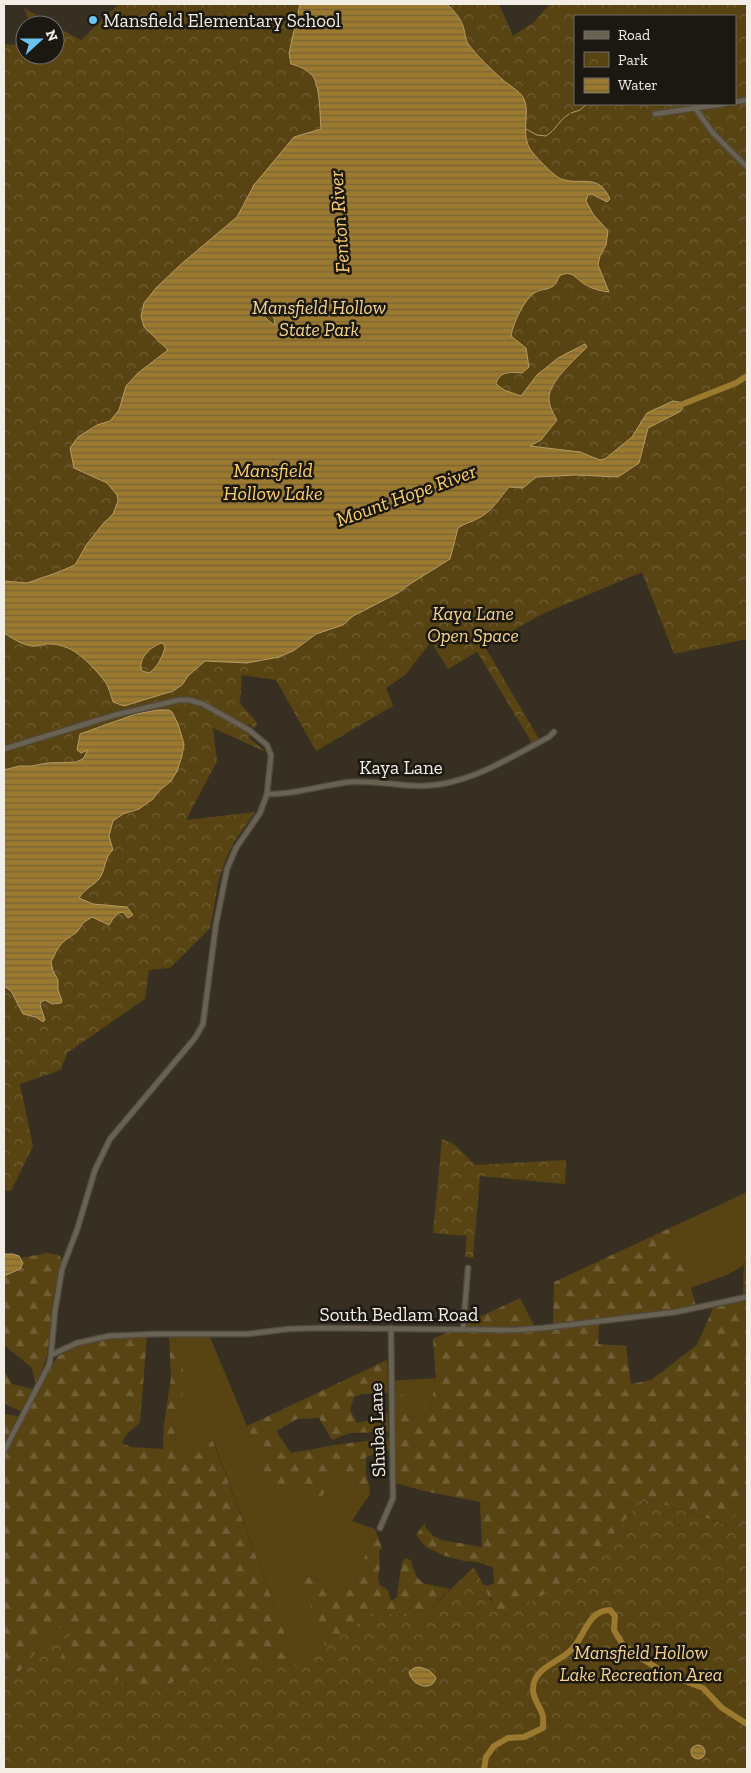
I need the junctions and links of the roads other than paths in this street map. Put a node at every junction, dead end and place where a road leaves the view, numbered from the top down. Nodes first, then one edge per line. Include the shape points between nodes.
1 (716, 105) edge
2 (695, 108) junction
3 (655, 114) dead end
4 (747, 167) edge
5 (554, 732) dead end
6 (4, 749) edge
7 (267, 794) junction
8 (468, 1268) dead end
9 (747, 1297) edge
10 (391, 1328) junction
11 (463, 1329) junction
12 (52, 1355) junction
13 (4, 1451) edge
14 (380, 1528) dead end

1 - 2 street
2 - 3 street
2 - 4 street via 713,133
5 - 7 street, Kaya Lane via 488,769 443,784 352,782
6 - 7 street via 115,715 175,700 189,700 203,704 261,738 267,745 271,755
7 - 12 street via 260,813 236,848 227,868 203,1024 195,1038 110,1139 95,1170 57,1289
8 - 11 street
9 - 11 street, South Bedlam Road via 676,1312 543,1328
10 - 11 street, South Bedlam Road
10 - 12 street, South Bedlam Road via 109,1336 77,1343
10 - 14 street, Shuba Lane via 393,1498
12 - 13 street

